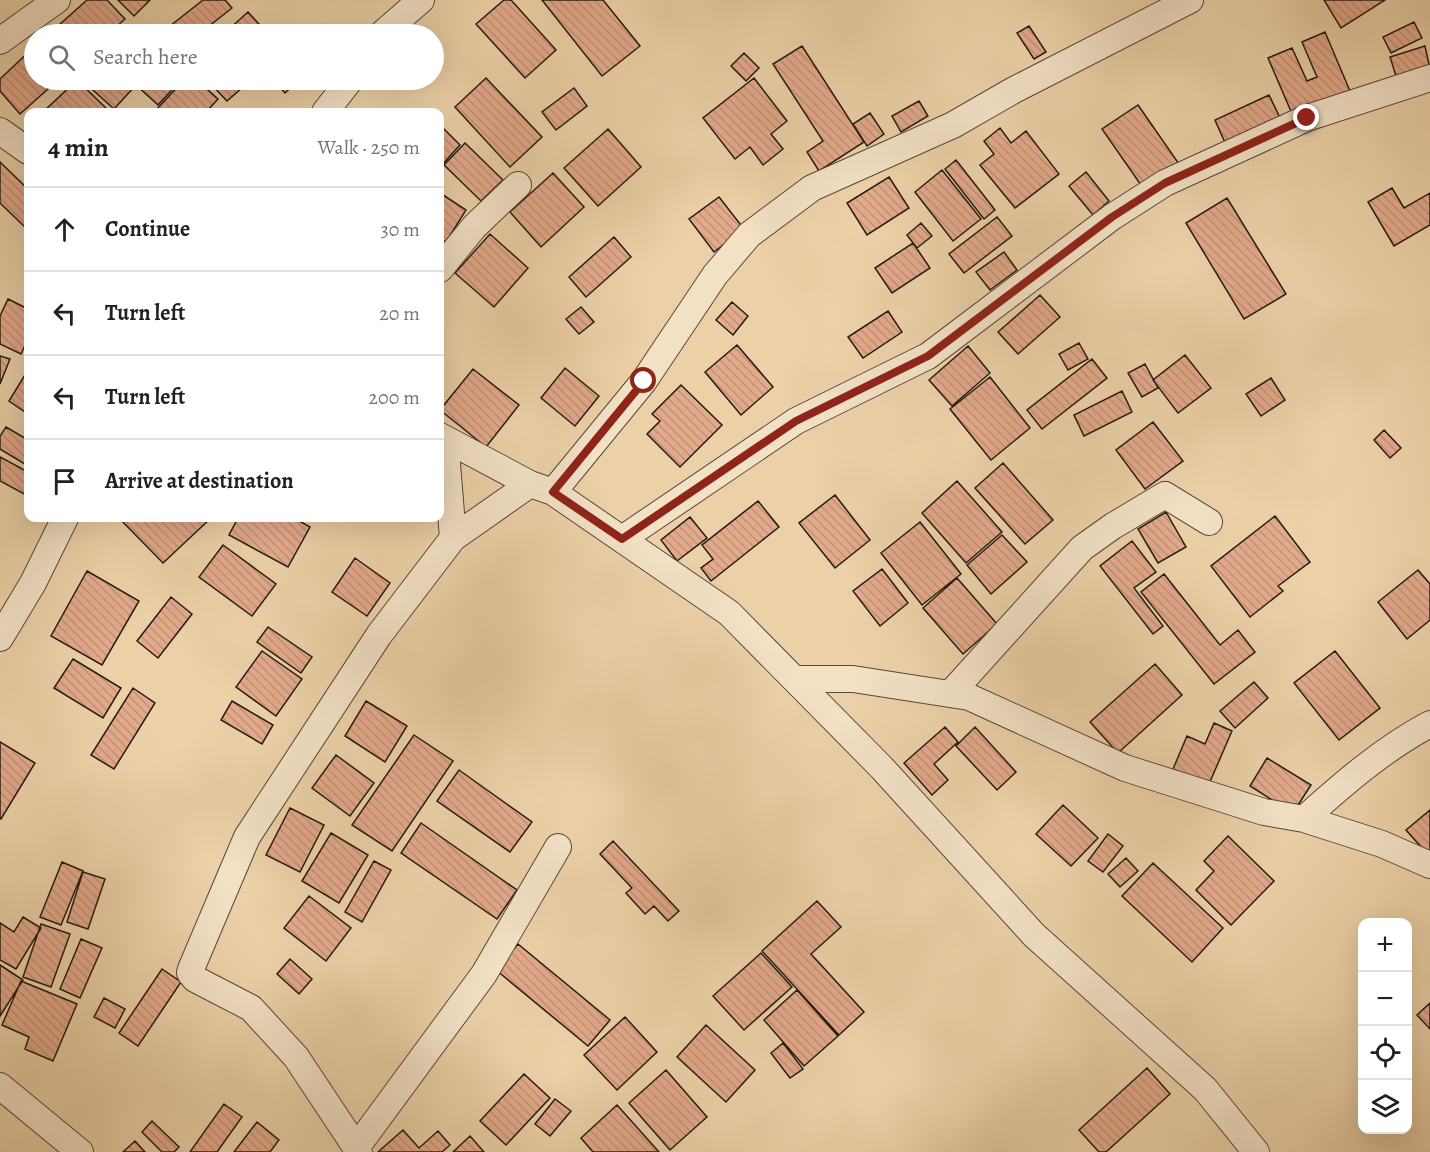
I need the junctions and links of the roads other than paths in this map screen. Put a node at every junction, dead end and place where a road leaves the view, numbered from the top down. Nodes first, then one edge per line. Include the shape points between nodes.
1 (57, 0) edge
2 (421, 0) edge
3 (1190, 0) edge
4 (393, 24) edge
5 (0, 41) edge
6 (1430, 78) edge
7 (342, 90) edge
8 (328, 108) edge
9 (0, 131) edge
10 (24, 148) edge
11 (518, 185) dead end
12 (444, 264) edge
13 (444, 438) edge
14 (444, 455) edge
15 (542, 488) junction
16 (63, 522) edge
17 (1209, 522) dead end
18 (453, 538) junction
19 (622, 539) junction
20 (0, 638) edge
21 (796, 679) junction
22 (951, 692) junction
23 (1430, 724) edge
24 (1304, 819) junction
25 (558, 847) dead end
26 (1430, 866) edge
27 (0, 1086) edge
28 (357, 1150) edge
29 (80, 1152) edge
30 (1256, 1152) edge

1 - 5 street
2 - 4 street
3 - 15 street via 953,125 812,188 749,235 715,275 644,381
6 - 19 street via 1307,118 1165,183 1112,217 928,356 796,421
7 - 8 street
9 - 10 street
11 - 12 street via 474,227
13 - 15 street
14 - 18 street
15 - 18 street
15 - 19 street
16 - 20 street via 33,584
17 - 22 street via 1165,495 1113,526 1082,548
18 - 28 street via 379,635 247,837 190,974 251,1008 296,1057
19 - 21 street via 729,613
21 - 22 street via 853,679
21 - 30 street via 1034,935 1205,1089
22 - 24 street via 1125,768 1264,812
23 - 24 street via 1400,740
24 - 26 street via 1382,844
25 - 28 street via 484,974
27 - 29 street

